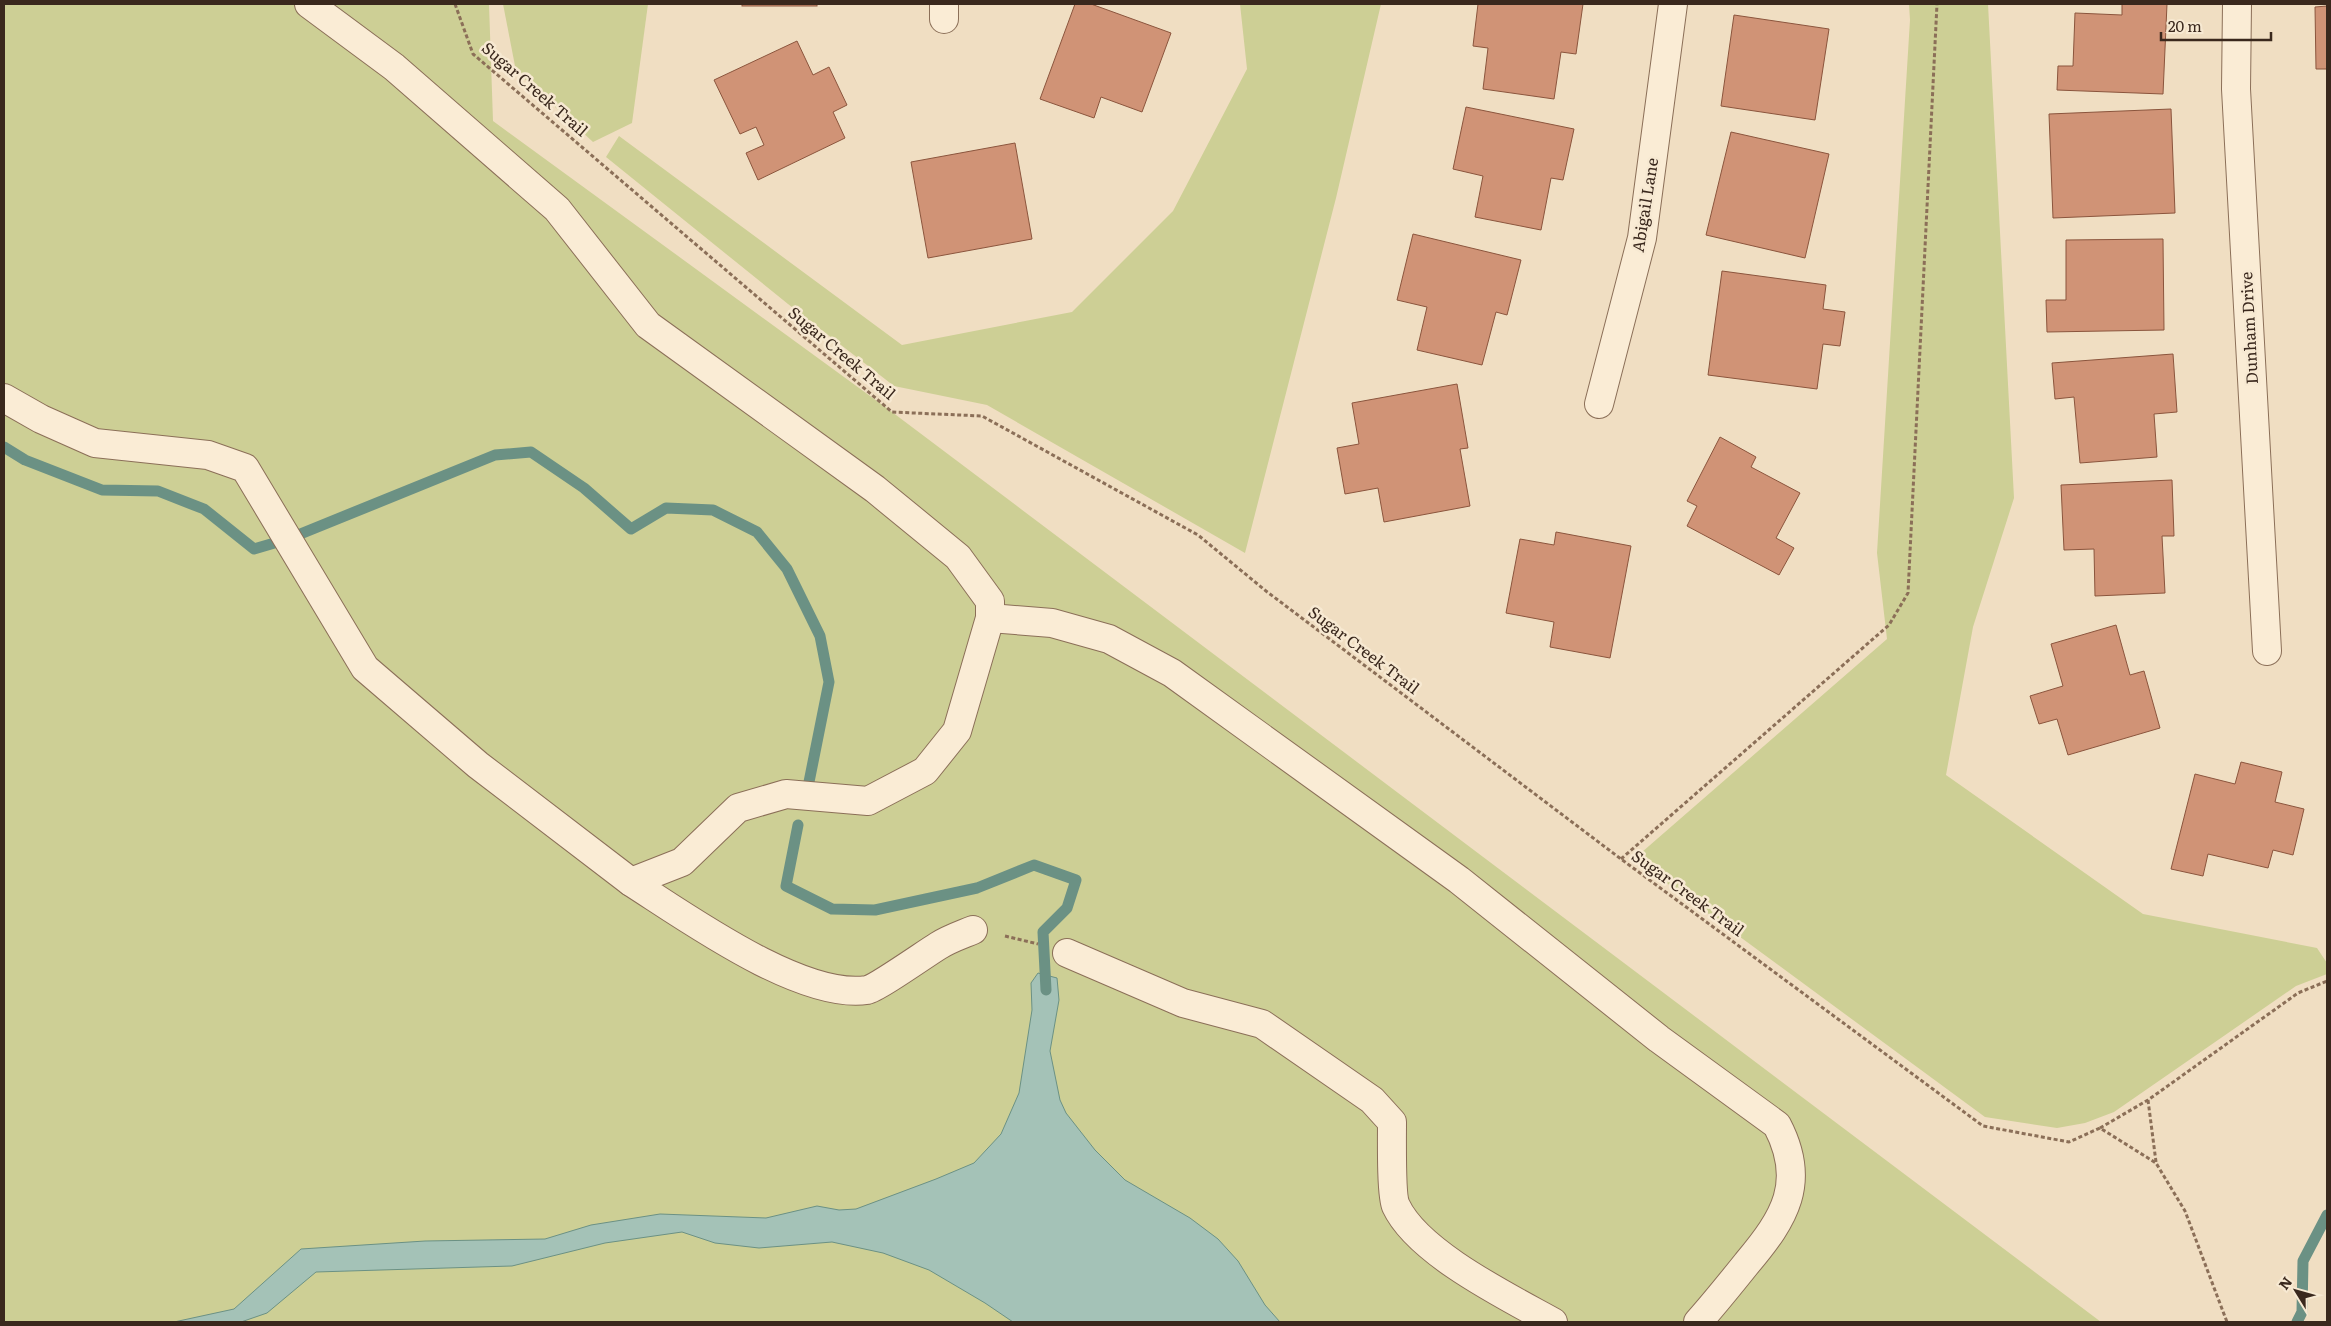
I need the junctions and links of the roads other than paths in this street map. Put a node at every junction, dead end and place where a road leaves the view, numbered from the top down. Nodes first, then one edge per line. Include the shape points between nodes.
1 (309, 4) edge
2 (1673, 4) edge
3 (2237, 4) edge
4 (4, 398) edge
5 (1599, 404) dead end
6 (990, 618) junction
7 (2266, 652) dead end
8 (631, 882) junction
9 (973, 930) road end
10 (1067, 952) road end
11 (1553, 1322) edge
12 (1698, 1322) edge

1 - 6 street via 394,67 557,209 648,325 875,489 958,558 990,601
2 - 5 street, Abigail Lane via 1642,238
3 - 7 street, Dunham Drive via 2236,89
4 - 8 street via 95,443 208,455 245,468 365,668 478,765
6 - 8 street via 957,731 925,771 868,801 786,794 738,808 682,862
6 - 12 street via 1052,623 1109,639 1172,673 1459,880 1659,1039 1777,1125 1786,1142 1792,1178 1781,1218
8 - 9 street via 714,935 784,973 834,990 868,990 941,944
10 - 11 street via 1183,1004 1262,1024 1372,1100 1392,1122 1395,1204 1413,1232 1465,1272

